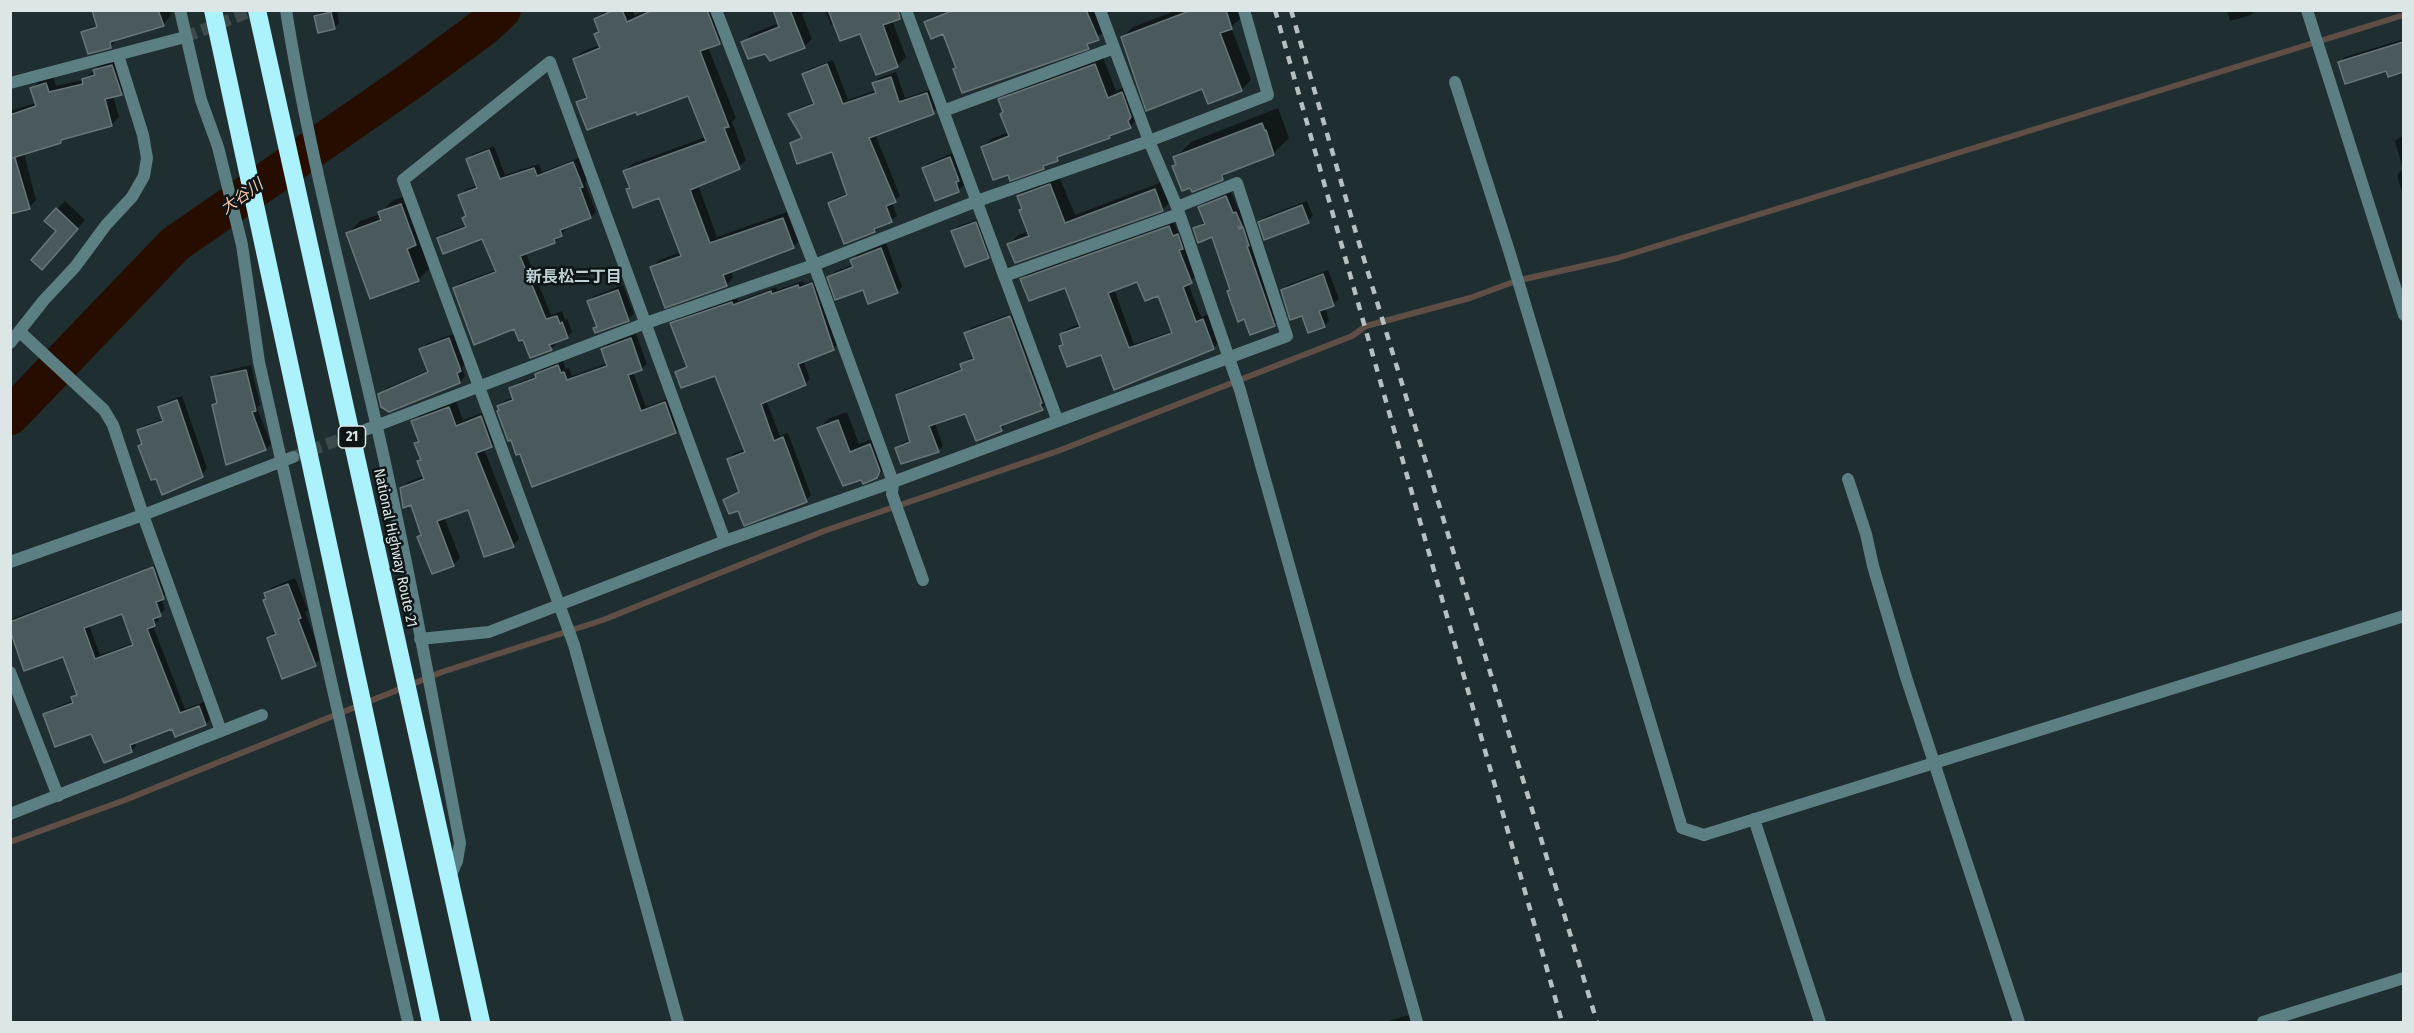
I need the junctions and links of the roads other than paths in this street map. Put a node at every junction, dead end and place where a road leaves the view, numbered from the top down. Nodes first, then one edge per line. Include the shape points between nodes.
1 (180, 10) edge
2 (213, 10) edge
3 (258, 10) edge
4 (286, 10) edge
5 (716, 10) edge
6 (906, 10) edge
7 (1100, 10) edge
8 (1244, 10) edge
9 (2307, 10) edge
10 (185, 37) junction
11 (1114, 48) junction
12 (118, 55) junction
13 (10, 82) edge
14 (1455, 82) dead end
15 (943, 111) junction
16 (1149, 141) junction
17 (977, 201) junction
18 (1178, 211) junction
19 (814, 265) junction
20 (1004, 276) junction
21 (2403, 315) edge
22 (646, 323) junction
23 (20, 332) junction
24 (10, 343) edge
25 (1230, 362) junction
26 (478, 386) junction
27 (1057, 420) junction
28 (371, 428) junction
29 (288, 459) junction
30 (1848, 479) dead end
31 (892, 488) junction
32 (143, 515) junction
33 (725, 541) junction
34 (10, 562) edge
35 (922, 580) dead end
36 (558, 604) junction
37 (2403, 616) edge
38 (420, 639) junction
39 (10, 672) edge
40 (262, 715) dead end
41 (221, 731) junction
42 (1935, 761) junction
43 (58, 796) junction
44 (10, 814) edge
45 (1754, 819) junction
46 (449, 880) junction
47 (2403, 978) edge
48 (408, 1023) edge
49 (431, 1023) edge
50 (481, 1023) edge
51 (678, 1023) edge
52 (1417, 1023) edge
53 (1820, 1023) edge
54 (2019, 1023) edge
55 (2263, 1023) edge

1 - 10 street
2 - 49 highway
3 - 46 highway, National Highway Route 21 / 21
4 - 28 street via 299,93
5 - 19 street
6 - 15 street
7 - 11 street
8 - 16 street via 1268,95
9 - 21 street
10 - 12 street
10 - 29 street via 242,245 259,362
11 - 15 street
11 - 16 street
12 - 13 street
12 - 23 street via 143,135 147,158 144,176 132,197
14 - 45 street via 1682,828 1704,835
15 - 17 street
16 - 17 street
16 - 18 street
17 - 19 street
17 - 20 street
18 - 20 street
18 - 25 street
18 - 25 street via 1237,183 1287,336
19 - 22 street
19 - 31 street
20 - 27 street
22 - 26 street
22 - 26 street via 550,62 403,180
22 - 33 street
23 - 24 street
23 - 32 street via 104,410 113,425
25 - 27 street
25 - 52 street
26 - 28 street
26 - 36 street
27 - 31 street
28 - 38 street
29 - 32 street
29 - 48 street via 335,701
30 - 42 street
31 - 33 street
31 - 35 street
32 - 34 street
32 - 41 street
33 - 36 street
36 - 38 street via 489,632
36 - 51 street via 574,645
37 - 42 street
38 - 46 street via 460,843
39 - 43 street
40 - 41 street
41 - 43 street
42 - 45 street
42 - 54 street
43 - 44 street
45 - 53 street
46 - 50 highway, National Highway Route 21 / 21
47 - 55 street

